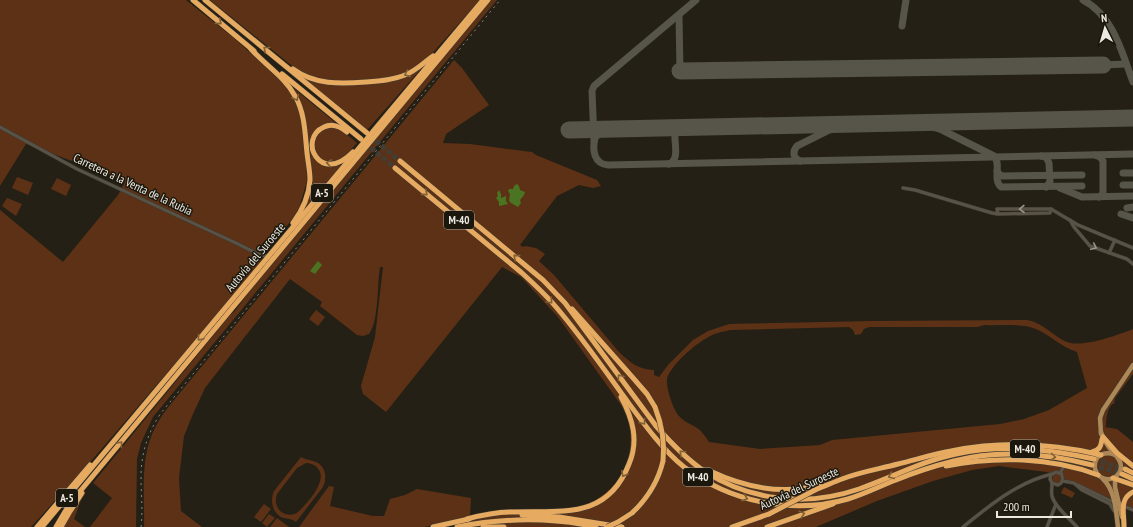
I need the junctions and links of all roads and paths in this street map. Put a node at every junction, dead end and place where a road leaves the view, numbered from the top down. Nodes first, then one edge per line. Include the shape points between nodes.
1 (193, 0) edge
2 (205, 0) edge
3 (483, 0) edge
4 (488, 0) edge
5 (251, 49) junction
6 (438, 52) junction
7 (283, 63) junction
8 (397, 102) junction
9 (0, 127) edge
10 (366, 133) tunnel mouth
11 (400, 161) tunnel mouth
12 (395, 168) tunnel mouth
13 (903, 188) dead end
14 (996, 209) junction
15 (1050, 211) junction
16 (992, 213) junction
17 (998, 214) junction
18 (1073, 223) junction
19 (1078, 225) junction
20 (1076, 229) junction
21 (1115, 240) junction
22 (1133, 248) edge
23 (274, 249) junction
24 (1109, 253) junction
25 (260, 255) junction
26 (269, 256) junction
27 (1133, 264) edge
28 (261, 266) junction
29 (565, 303) junction
30 (1133, 365) edge
31 (603, 368) junction
32 (137, 413) junction
33 (1102, 436) junction
34 (1090, 452) junction
35 (954, 454) junction
36 (1101, 455) junction
37 (1117, 457) junction
38 (1094, 459) tunnel mouth
39 (1052, 463) junction
40 (898, 464) junction
41 (695, 465) junction
42 (1065, 465) junction
43 (1092, 465) tunnel mouth
44 (1133, 466) edge
45 (918, 471) junction
46 (1133, 473) edge
47 (95, 474) junction
48 (1053, 474) junction
49 (1061, 474) junction
50 (1100, 476) junction
51 (1042, 477) junction
52 (1114, 478) junction
53 (1133, 478) edge
54 (842, 479) junction
55 (1050, 479) junction
56 (1062, 481) junction
57 (1052, 483) junction
58 (1074, 483) junction
59 (1133, 485) edge
60 (1133, 492) edge
61 (1112, 501) dead end
62 (838, 502) junction
63 (1056, 504) junction
64 (1126, 507) dead end
65 (1133, 510) edge
66 (467, 519) junction
67 (1117, 520) junction
68 (37, 527) edge
69 (42, 527) edge
70 (56, 527) edge
71 (61, 527) edge
72 (433, 527) edge
73 (457, 527) edge
74 (483, 527) edge
75 (504, 527) edge
76 (596, 527) edge
77 (607, 527) edge
78 (622, 527) edge
79 (732, 527) edge
80 (767, 527) edge
81 (963, 527) edge
82 (1047, 527) edge
83 (1077, 527) edge
84 (1122, 527) edge

1 -> 5 highway
7 -> 2 highway
3 - 6 highway, Autovía del Suroeste / A-5
47 -> 4 highway, Autovía del Suroeste / A-5
8 -> 5 highway via 348,156 339,163 323,163 316,157 312,142 319,130 335,126 361,140
5 -> 23 highway via 287,83 296,96 305,129 310,172 302,209
6 -> 7 highway via 406,75 379,81 330,83 308,78
6 - 8 highway, Autovía del Suroeste / A-5
7 - 10 highway
8 - 23 highway, Autovía del Suroeste / A-5
9 - 25 street, Carretera a la Venta de la Rubia via 77,169
29 -> 11 highway, M-40 via 526,265
12 -> 31 highway, M-40 via 542,292 568,321
13 - 16 street
15 -> 14 street
14 - 16 street
14 - 17 street
15 - 17 street
15 - 18 street via 1069,218
16 - 17 street
18 - 19 street
18 - 20 street
19 - 20 street
19 - 21 street
20 -> 24 street via 1090,246
21 - 22 street
21 - 24 street
23 - 26 highway, Autovía del Suroeste / A-5
24 - 27 street via 1128,259
25 - 26 street, Carretera a la Venta de la Rubia
25 - 28 street
26 - 28 highway, Autovía del Suroeste / A-5
28 -> 32 highway, Autovía del Suroeste / A-5
41 -> 29 highway, M-40 via 656,426
29 - 77 highway, bridge via 575,311 647,394 655,407 662,430 663,461 652,489 632,513
30 - 33 main road via 1103,410 1100,418
31 -> 62 highway, M-40 via 654,436 683,466 705,481 743,498 769,504 807,506
31 -> 66 highway via 628,410 634,428 630,461 626,472 613,490 596,503 572,511 510,512
32 - 68 highway
32 - 69 highway, Autovía del Suroeste / A-5
33 - 34 highway via 1099,449
33 - 36 main road via 1104,446
33 - 37 main road
33 - 44 highway
34 - 36 highway
34 - 40 highway via 1048,445 982,446 934,454
35 - 38 highway, M-40 via 999,449 1034,449
35 - 40 highway
35 -> 41 highway, M-40 via 916,465 848,492 807,499 760,495 738,489
36 - 37 main road via 1109,453
36 - 50 main road via 1095,464 1095,470
37 - 44 highway
37 - 52 main road via 1121,469
39 - 42 highway
39 - 45 highway via 976,460
39 - 48 street via 1055,467
40 - 54 highway, Autovía del Suroeste
41 - 54 highway via 742,484 762,488 785,490 813,487
42 - 49 street
42 - 50 highway
45 -> 43 highway, M-40 via 955,460 1005,454 1062,458
45 - 62 highway, M-40
46 - 53 highway via 1123,472
47 - 70 highway, Autovía del Suroeste / A-5 via 69,505
47 - 71 highway
48 - 49 street
48 - 51 street
48 - 55 street
49 - 56 street
50 - 52 main road
50 - 67 main road via 1110,489
51 - 55 street
51 - 81 street via 1003,496
52 - 59 highway
52 - 84 main road
54 - 79 highway, Autovía del Suroeste, bridge via 769,514
55 - 57 street
56 - 57 street via 1058,485
56 - 58 street
57 - 63 street via 1052,498
58 - 61 street
58 - 67 street via 1082,490 1110,504
60 - 84 highway via 1123,503
80 -> 62 highway, Autovía del Suroeste
63 - 82 street
63 - 83 street
64 - 65 street
66 - 72 highway
66 - 78 highway via 533,515
67 - 84 main road
73 - 76 highway via 501,520 559,521
74 - 75 highway

